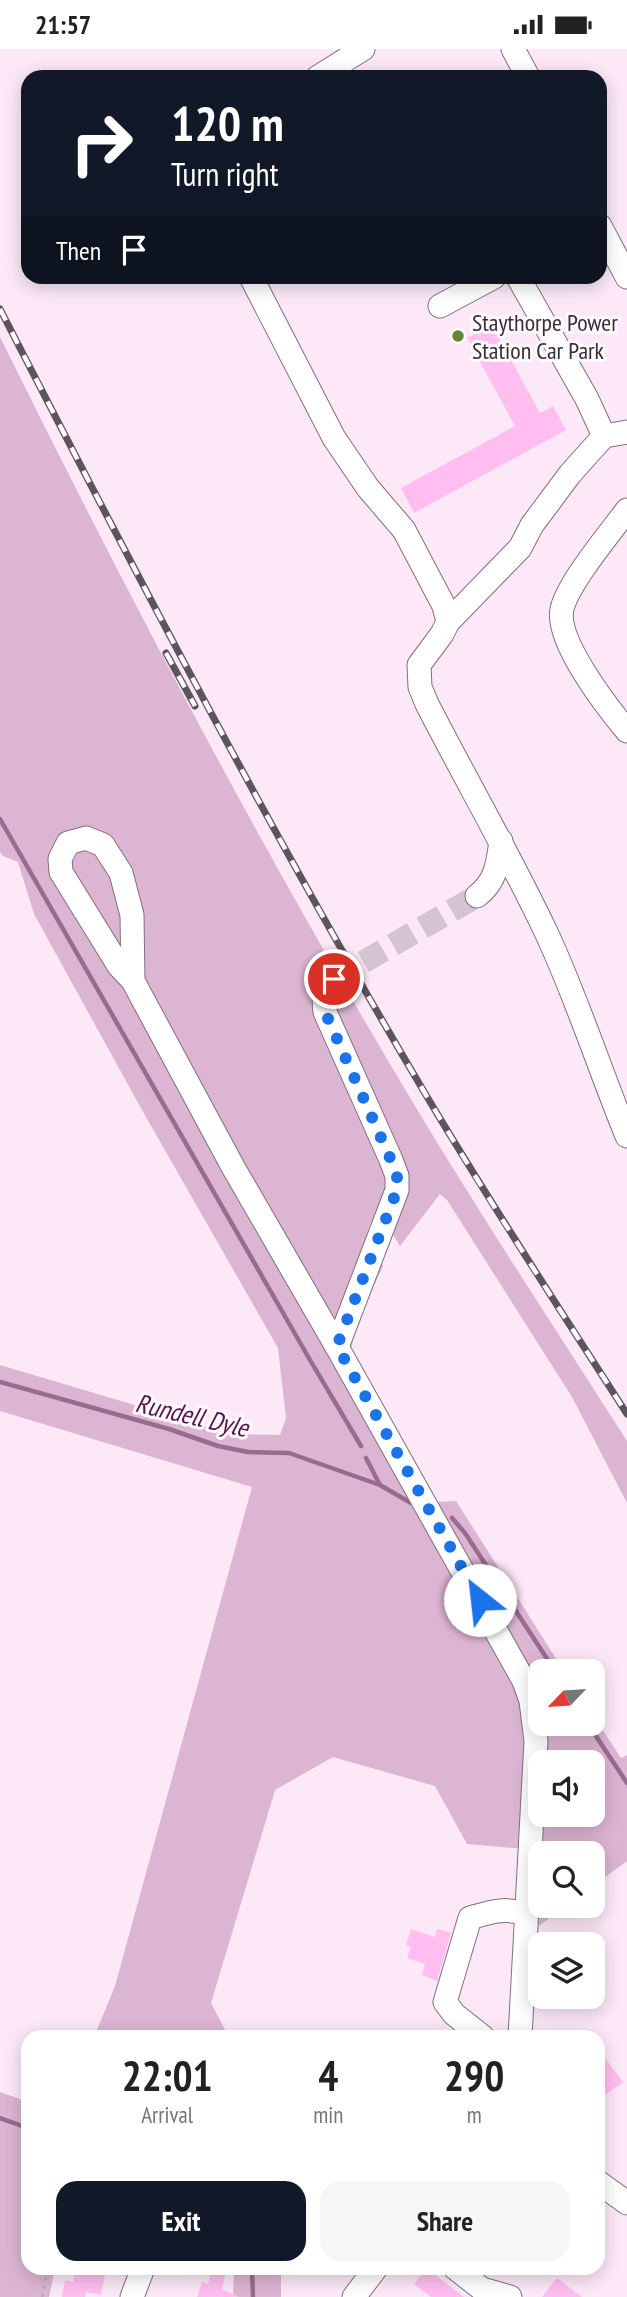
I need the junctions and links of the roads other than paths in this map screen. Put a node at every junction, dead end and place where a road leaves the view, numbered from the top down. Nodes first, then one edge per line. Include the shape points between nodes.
1 (363, 49) edge
2 (513, 49) edge
3 (329, 70) edge
4 (524, 70) edge
5 (607, 239) edge
6 (627, 277) edge
7 (255, 284) edge
8 (482, 284) edge
9 (522, 284) edge
10 (440, 306) dead end
11 (627, 432) edge
12 (604, 436) junction
13 (627, 510) edge
14 (448, 622) junction
15 (627, 731) edge
16 (501, 841) junction
17 (477, 896) tunnel mouth
18 (334, 979) tunnel mouth
19 (133, 981) junction
20 (627, 1136) edge
21 (337, 1346) junction
22 (526, 1914) junction
23 (475, 2030) edge
24 (520, 2030) edge
25 (605, 2187) edge
26 (627, 2203) edge
27 (140, 2275) edge
28 (371, 2275) edge
29 (464, 2275) edge
30 (132, 2297) edge
31 (354, 2297) edge
32 (510, 2297) edge

1 - 3 street
2 - 4 street
5 - 6 street
7 - 14 street via 334,438 359,477 404,530
8 - 10 street
9 - 12 street
11 - 12 street
12 - 14 street via 531,525 520,548
13 - 15 street via 568,594 561,624 576,659
14 - 16 street via 419,665 420,687
16 - 17 street via 494,877
16 - 20 street via 574,996
18 - 21 street via 323,998 325,1012 397,1177 397,1190
19 - 19 street via 61,872 60,859 68,842 86,838 103,845 121,873 132,915
19 - 21 street
21 - 22 street via 531,1701 536,1741
22 - 23 street via 500,1909 470,1918 445,2002
22 - 24 street
25 - 26 street
27 - 30 street
28 - 31 street
29 - 32 street via 482,2289

